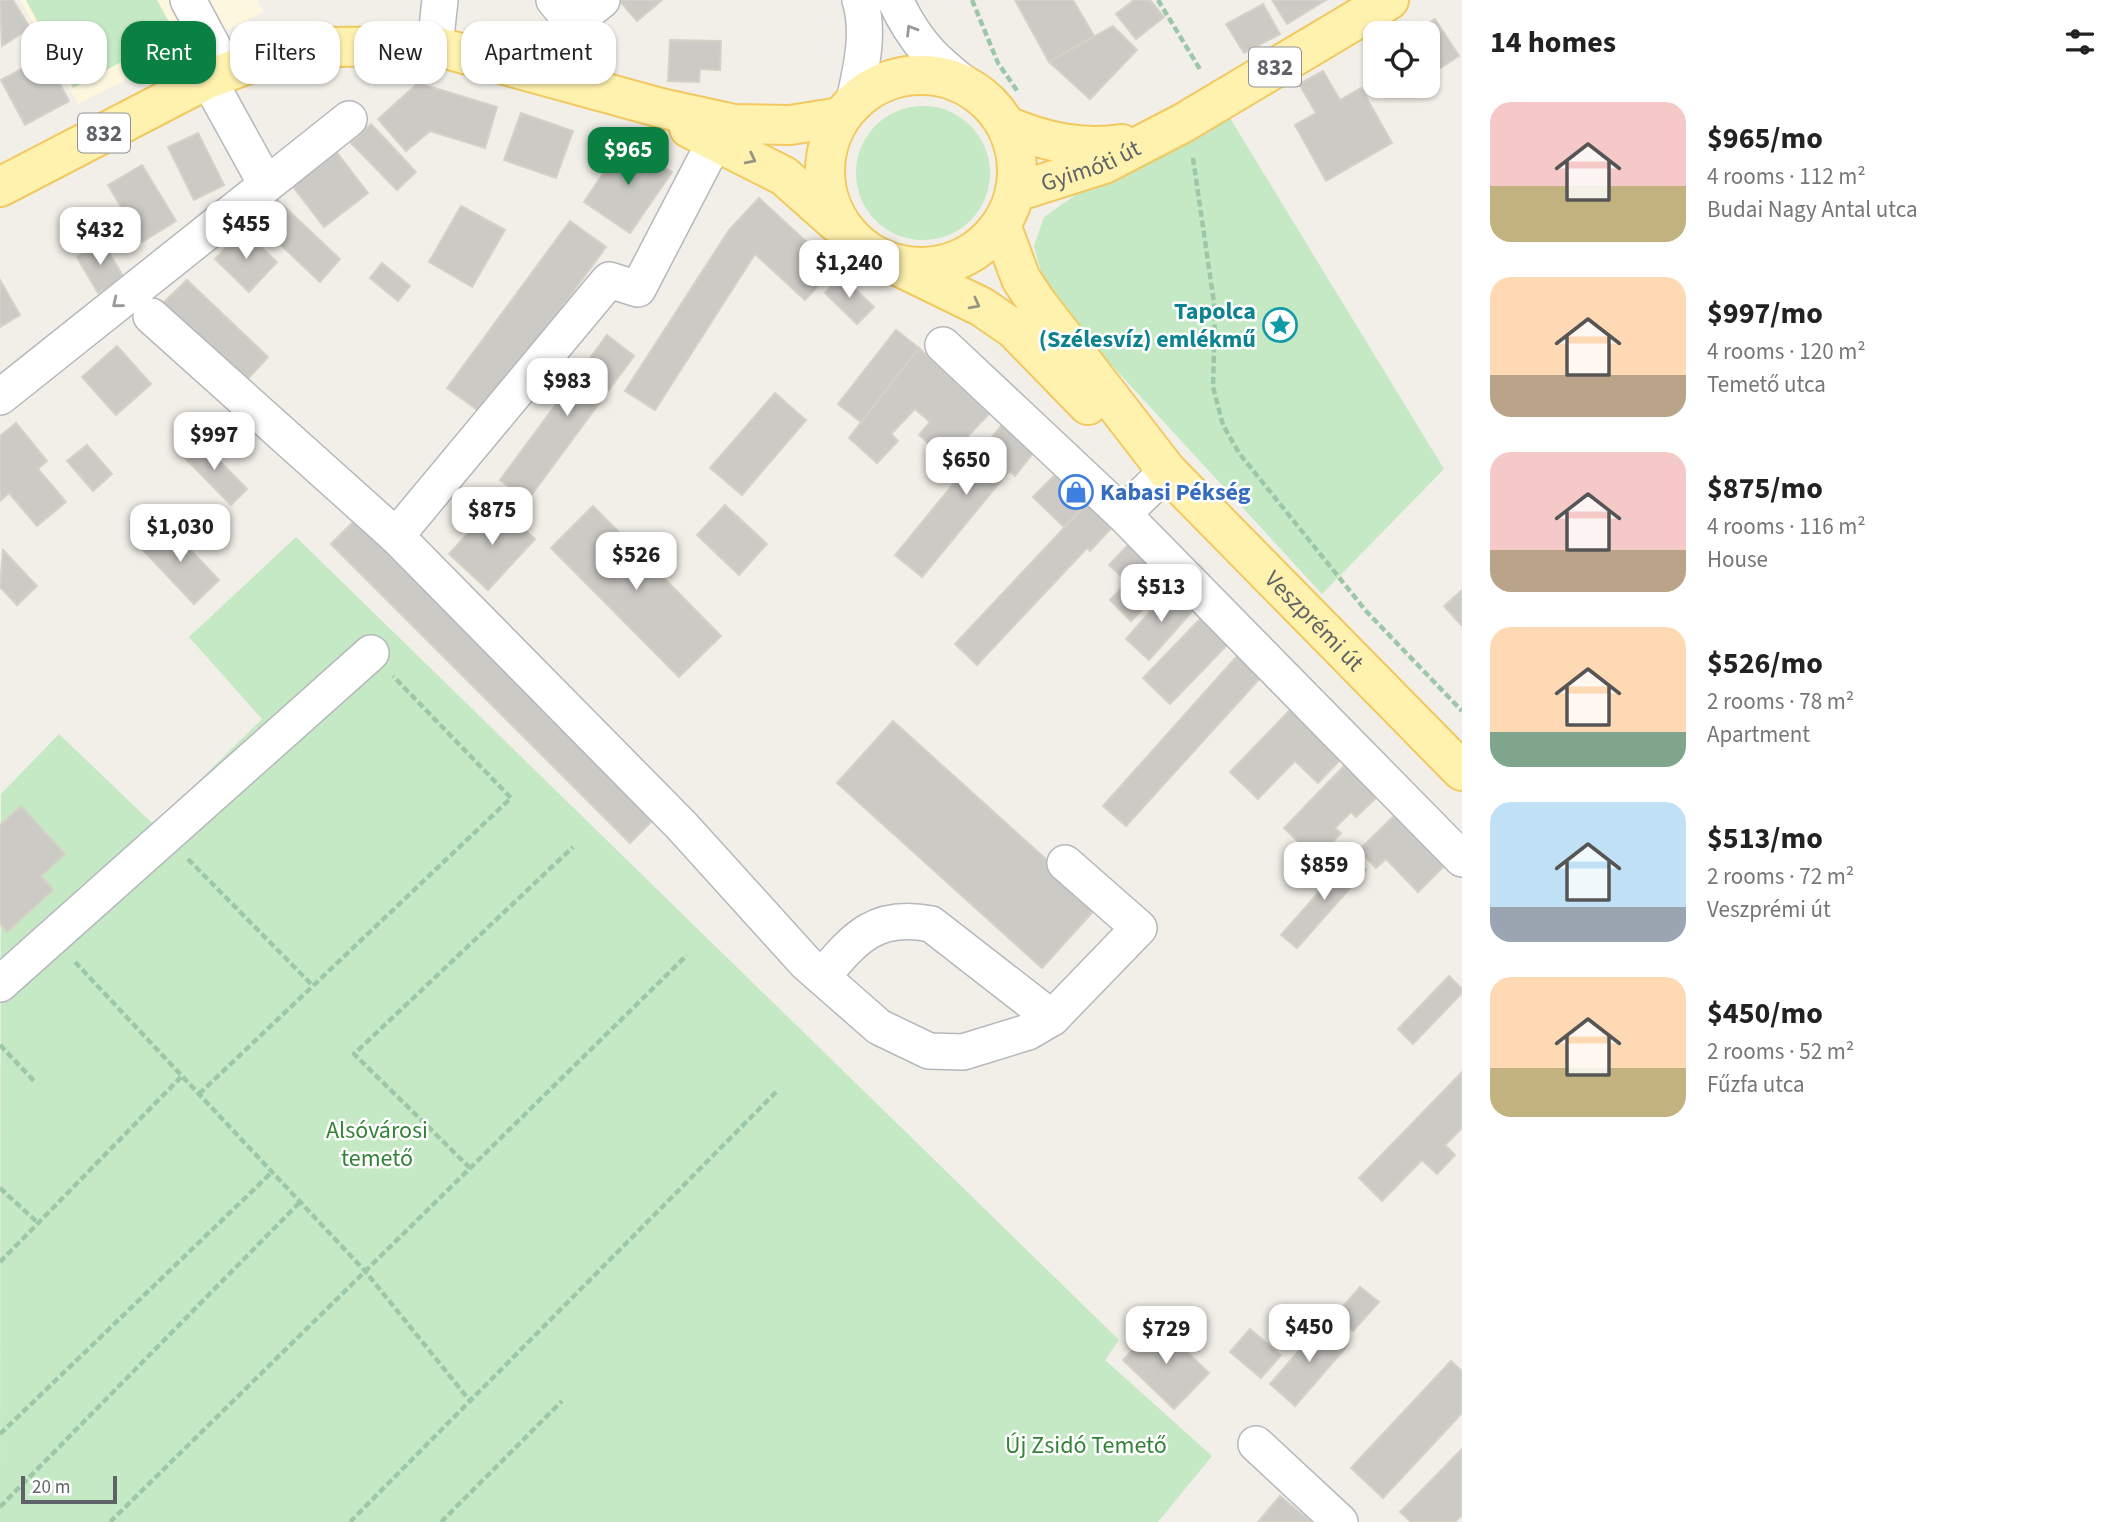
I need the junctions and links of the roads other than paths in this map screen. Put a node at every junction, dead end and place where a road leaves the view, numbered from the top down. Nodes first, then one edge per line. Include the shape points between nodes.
1 (188, 0) edge
2 (440, 0) edge
3 (554, 0) edge
4 (602, 0) edge
5 (860, 0) edge
6 (895, 0) edge
7 (1389, 0) edge
8 (438, 21) edge
9 (354, 47) edge
10 (447, 49) edge
11 (217, 75) junction
12 (970, 88) junction
13 (624, 97) junction
14 (847, 109) junction
15 (1015, 111) junction
16 (349, 119) dead end
17 (1172, 128) junction
18 (715, 141) junction
19 (266, 184) junction
20 (0, 187) edge
21 (1008, 209) junction
22 (845, 231) junction
23 (892, 263) junction
24 (151, 316) dead end
25 (943, 345) dead end
26 (0, 397) edge
27 (1167, 471) junction
28 (1123, 514) junction
29 (396, 536) junction
30 (371, 653) road end
31 (1462, 771) edge
32 (1462, 859) edge
33 (1065, 863) dead end
34 (822, 977) junction
35 (0, 984) edge
36 (1052, 1018) junction
37 (1256, 1444) dead end
38 (1340, 1522) edge

1 - 11 street
2 - 8 street
3 - 4 street via 573,23
5 - 14 street via 863,50
12 -> 6 street via 920,45
7 - 17 main road, Gyimóti út / 832
9 - 11 main road, 832 via 323,47 262,59
10 - 13 main road, 832
11 - 19 street
11 - 20 main road, 832
12 - 14 main road, 832 via 951,79 910,75 890,80
12 - 15 main road, 832 via 991,104
13 - 14 main road, 832 via 734,124 790,125
13 - 18 main road, 832
14 - 22 main road, 832 via 830,139 825,174 832,210
15 - 17 main road, Gyimóti út / 832 via 1053,144 1097,148
15 - 21 main road, 832 via 1018,169
16 - 19 street
17 - 21 main road, Gyimóti út / 832
18 -> 22 main road, 832 via 784,176
18 - 29 street via 638,289 609,280
19 -> 26 street
21 - 23 main road, 832 via 972,253 947,265 919,268
21 - 27 main road, Veszprémi út via 1021,279
22 - 23 main road, 832 via 866,251
23 -> 27 main road, Veszprémi út via 982,307 1014,329 1119,441
24 - 29 street
25 - 28 street
27 - 28 street
27 - 31 main road, Veszprémi út
28 - 32 street
29 - 34 street via 681,825
30 - 35 street
33 - 36 street via 1139,928
34 - 36 street via 879,1027 929,1051 963,1052 1001,1042
34 - 36 street via 855,939 879,925 915,921 931,924
37 - 38 street

